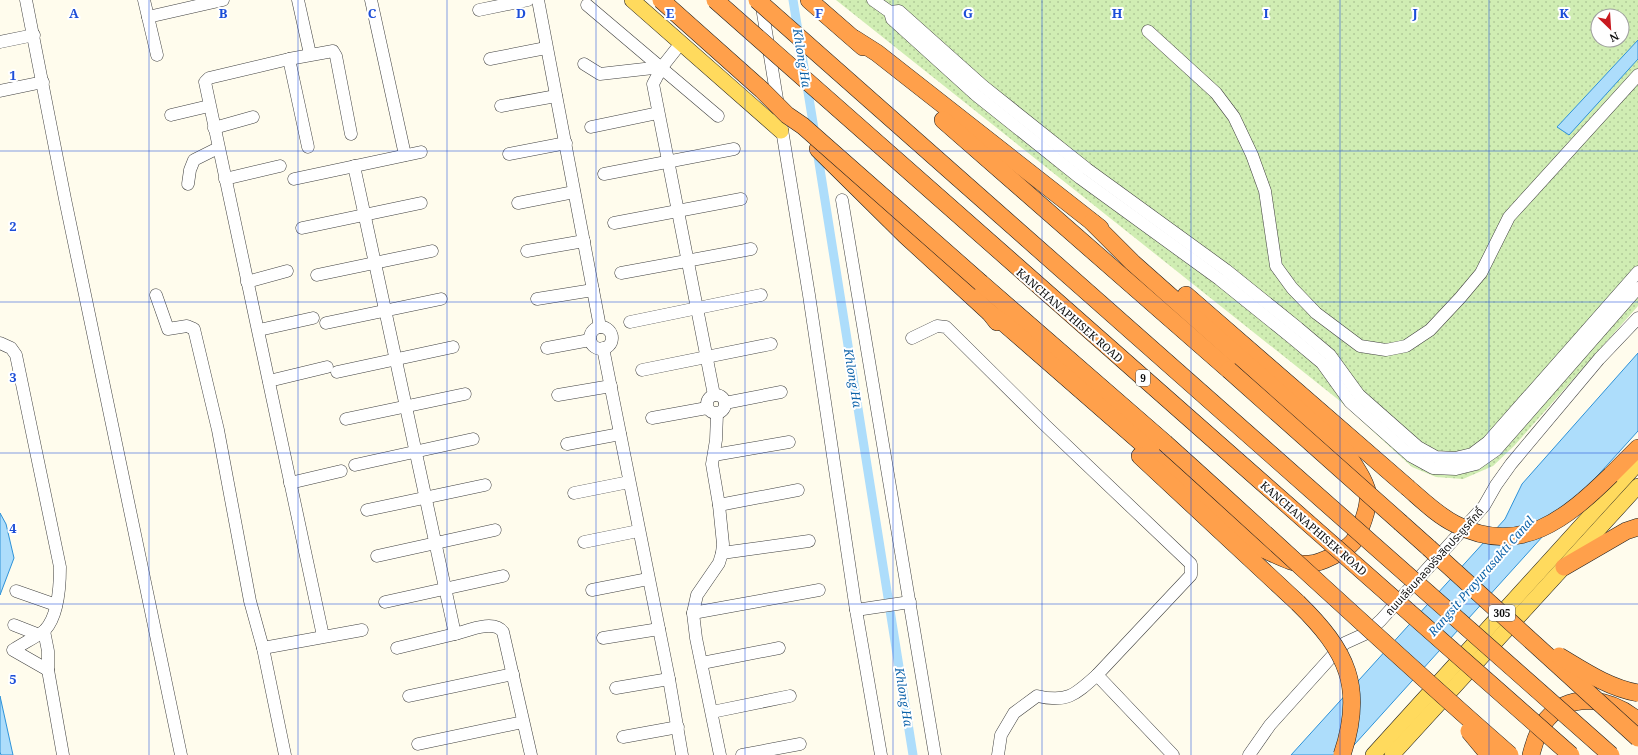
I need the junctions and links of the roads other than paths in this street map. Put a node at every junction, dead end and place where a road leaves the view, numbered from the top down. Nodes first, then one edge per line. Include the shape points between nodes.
1 (26, 0) edge
2 (144, 0) edge
3 (223, 0) edge
4 (298, 0) edge
5 (371, 0) edge
6 (528, 0) edge
7 (538, 0) edge
8 (632, 0) edge
9 (661, 0) edge
10 (714, 0) edge
11 (757, 0) edge
12 (761, 0) edge
13 (809, 0) edge
14 (873, 0) edge
15 (587, 5) dead end
16 (479, 10) dead end
17 (148, 16) junction
18 (1148, 31) dead end
19 (34, 35) junction
20 (0, 42) edge
21 (681, 43) junction
22 (546, 48) junction
23 (310, 54) junction
24 (157, 55) dead end
25 (289, 59) junction
26 (490, 59) dead end
27 (584, 64) dead end
28 (662, 67) junction
29 (1638, 75) edge
30 (44, 82) junction
31 (0, 91) edge
32 (556, 96) junction
33 (209, 106) junction
34 (500, 106) dead end
35 (658, 113) junction
36 (171, 115) dead end
37 (718, 116) dead end
38 (253, 117) dead end
39 (591, 127) dead end
40 (214, 128) junction
41 (961, 128) junction
42 (781, 131) junction
43 (352, 134) dead end
44 (566, 143) junction
45 (308, 147) dead end
46 (218, 148) junction
47 (734, 149) dead end
48 (421, 152) dead end
49 (509, 154) dead end
50 (405, 156) junction
51 (668, 162) junction
52 (280, 166) dead end
53 (354, 166) junction
54 (604, 174) dead end
55 (225, 179) junction
56 (294, 179) dead end
57 (188, 184) dead end
58 (574, 192) junction
59 (741, 199) dead end
60 (842, 200) dead end
61 (421, 202) dead end
62 (518, 203) dead end
63 (677, 210) junction
64 (365, 214) junction
65 (1092, 222) junction
66 (614, 223) dead end
67 (302, 228) dead end
68 (584, 241) junction
69 (750, 249) dead end
70 (432, 250) dead end
71 (527, 251) dead end
72 (687, 260) junction
73 (375, 263) junction
74 (287, 271) dead end
75 (1638, 272) edge
76 (621, 273) dead end
77 (317, 275) dead end
78 (247, 282) junction
79 (975, 288) junction
80 (1638, 288) edge
81 (593, 290) junction
82 (156, 295) dead end
83 (761, 295) dead end
84 (441, 299) dead end
85 (537, 299) dead end
86 (697, 308) junction
87 (385, 310) junction
88 (990, 313) junction
89 (313, 318) dead end
90 (1638, 318) edge
91 (630, 322) dead end
92 (326, 323) dead end
93 (600, 327) junction
94 (259, 330) junction
95 (1295, 332) junction
96 (912, 338) dead end
97 (590, 340) junction
98 (0, 343) edge
99 (771, 344) dead end
100 (453, 347) dead end
101 (547, 348) dead end
102 (603, 348) junction
103 (707, 357) junction
104 (395, 360) junction
105 (642, 370) dead end
106 (269, 381) junction
107 (611, 386) junction
108 (780, 392) dead end
109 (465, 394) dead end
110 (714, 395) junction
111 (558, 396) dead end
112 (725, 403) junction
113 (405, 406) junction
114 (712, 411) junction
115 (652, 418) dead end
116 (346, 419) dead end
117 (620, 434) junction
118 (473, 439) dead end
119 (789, 442) dead end
120 (567, 444) dead end
121 (1638, 448) edge
122 (414, 452) junction
123 (714, 455) junction
124 (355, 465) dead end
125 (1635, 468) edge
126 (341, 470) dead end
127 (629, 482) junction
128 (290, 483) junction
129 (485, 485) dead end
130 (1638, 486) edge
131 (798, 490) dead end
132 (574, 493) dead end
133 (425, 498) junction
134 (719, 505) junction
135 (367, 510) dead end
136 (1638, 527) edge
137 (495, 530) dead end
138 (638, 531) junction
139 (809, 541) dead end
140 (584, 542) dead end
141 (434, 543) junction
142 (722, 553) junction
143 (377, 556) dead end
144 (1564, 567) junction
145 (503, 576) dead end
146 (648, 579) junction
147 (444, 589) junction
148 (592, 590) dead end
149 (819, 590) dead end
150 (16, 591) dead end
151 (385, 602) dead end
152 (907, 602) junction
153 (56, 605) junction
154 (859, 609) junction
155 (1501, 612) junction
156 (693, 613) junction
157 (14, 625) dead end
158 (659, 629) junction
159 (362, 630) dead end
160 (41, 632) junction
161 (455, 634) junction
162 (323, 636) junction
163 (603, 638) dead end
164 (263, 648) junction
165 (397, 648) dead end
166 (780, 648) dead end
167 (702, 663) junction
168 (48, 670) junction
169 (513, 674) junction
170 (1097, 675) junction
171 (1422, 678) junction
172 (669, 679) junction
173 (616, 688) dead end
174 (1638, 693) edge
175 (408, 696) dead end
176 (790, 696) dead end
177 (712, 712) junction
178 (1638, 721) edge
179 (524, 722) junction
180 (678, 727) junction
181 (623, 737) dead end
182 (1638, 738) edge
183 (418, 744) dead end
184 (800, 744) dead end
185 (63, 755) edge
186 (181, 755) edge
187 (285, 755) edge
188 (531, 755) edge
189 (682, 755) edge
190 (720, 755) edge
191 (742, 755) edge
192 (881, 755) edge
193 (935, 755) edge
194 (998, 755) edge
195 (1173, 755) edge
196 (1249, 755) edge
197 (1342, 755) edge
198 (1373, 755) edge
199 (1392, 755) edge
200 (1489, 755) edge
201 (1510, 755) edge
202 (1531, 755) edge
203 (1571, 755) edge
204 (1611, 755) edge

1 - 19 street
2 - 17 street
3 - 17 street
4 - 23 street
5 - 50 street
6 - 16 street
7 - 22 street
8 - 21 main road
9 - 79 highway, bridge via 787,115 803,126
10 - 203 highway, KANCHANAPHISEK ROAD / 9, bridge
11 - 204 highway, 9, bridge
12 - 42 street
13 - 41 highway via 855,39 877,53
14 - 95 street via 890,12 899,11 983,86 1147,219 1226,270
15 - 28 street
17 - 24 street
18 - 29 street via 1216,94 1234,118 1252,155 1265,191 1276,266 1292,288 1316,313 1360,346 1386,350 1406,346 1430,330 1460,298 1481,273 1509,217
19 - 20 street
19 - 30 street
21 - 28 street
21 - 42 main road
22 - 26 street
22 - 32 street
23 - 25 street
23 - 43 street via 330,50 335,53
25 - 33 street via 206,79
25 - 45 street
27 - 28 street via 600,74
28 - 35 street via 653,84
28 - 37 street
30 - 31 street
30 - 186 street via 65,199
32 - 34 street
32 - 44 street
33 - 36 street
33 - 40 street
35 - 39 street
35 - 51 street
38 - 40 street
40 - 46 street
41 - 65 highway
41 - 155 highway, bridge
42 - 154 street
44 - 49 street
44 - 58 street
46 - 55 street
46 - 57 street via 194,160
47 - 51 street
48 - 50 street
50 - 53 street
51 - 54 street
51 - 63 street
52 - 55 street
53 - 56 street
53 - 64 street
55 - 78 street
58 - 62 street
58 - 68 street
59 - 63 street
60 - 152 street
61 - 64 street
63 - 66 street
63 - 72 street
64 - 67 street
64 - 73 street
65 - 88 highway via 1133,263 1346,452 1360,473 1368,496 1364,520 1353,542 1333,556 1310,564 1286,559 1263,549
65 - 121 highway, bridge via 1142,256 1436,512 1456,525 1490,536 1509,537 1550,525 1570,513
68 - 71 street
68 - 81 street
69 - 72 street
70 - 73 street
72 - 76 street
72 - 86 street
73 - 77 street
73 - 87 street
74 - 78 street
75 - 95 street via 1488,442 1472,454 1455,458 1436,457 1418,447 1359,395 1330,355
78 - 94 street
79 - 88 highway
79 - 171 highway, bridge via 1166,443
80 - 95 street via 1496,450 1476,464 1456,469 1433,468 1411,456 1350,402 1322,363
81 - 85 street
81 - 93 street
82 - 164 street via 168,329 187,326 194,329 218,430 250,601
83 - 86 street
84 - 87 street
86 - 91 street
86 - 103 street
87 - 92 street
87 - 104 street
88 - 197 highway, bridge via 1000,327 1322,626 1338,649 1352,690 1352,719
89 - 94 street
90 - 196 street, ถนนเลียบคลองรังสิตประยูรศักดิ์ via 1599,359 1511,464 1484,506 1381,620 1367,633 1345,643 1334,654 1270,725
93 - 97 street via 591,332
93 - 102 street via 609,331 612,337 610,343
94 - 106 street
96 - 170 street via 937,326 946,326 1191,564 1192,575
97 - 101 street
97 - 102 street via 595,347
98 - 153 street via 11,348 16,355 60,567 60,588
99 - 103 street
100 - 104 street
102 - 107 street
103 - 105 street
103 - 110 street
104 - 106 street
104 - 113 street
106 - 128 street
107 - 111 street
107 - 117 street
108 - 112 street
109 - 113 street
110 - 112 street via 721,397
110 - 114 street via 707,400
112 - 114 street via 723,410
113 - 116 street
113 - 122 street
114 - 115 street
114 - 123 street
117 - 120 street
117 - 127 street
118 - 122 street
119 - 123 street
122 - 124 street
122 - 133 street
123 - 134 street via 712,472
125 - 198 main road, 305
126 - 128 street
127 - 132 street
127 - 138 street
128 - 162 street
129 - 133 street
130 - 144 main road, 305
131 - 134 street
133 - 135 street
133 - 141 street
134 - 142 street
136 - 144 highway via 1626,531
137 - 141 street
138 - 140 street
138 - 146 street
139 - 142 street
141 - 143 street
141 - 147 street
142 - 156 street via 719,563 698,595
144 - 199 main road, 305
145 - 147 street
146 - 148 street
146 - 158 street
147 - 151 street
147 - 161 street
149 - 156 street
150 - 153 street
152 - 154 street
152 - 193 street
153 - 160 street
154 - 192 street
155 - 174 highway, bridge via 1559,656 1599,679
155 - 182 highway, bridge
156 - 167 street
157 - 160 street
158 - 163 street
158 - 172 street
159 - 162 street
160 - 168 street via 48,651
160 - 168 street via 13,650
161 - 165 street
161 - 169 street via 490,626 501,629
162 - 164 street
164 - 187 street
166 - 167 street
167 - 177 street
168 - 185 street
169 - 175 street
169 - 179 street
170 - 194 street via 1070,696 1060,699 1037,696 1014,713 1000,735
170 - 195 street
171 - 200 highway, bridge
171 - 201 highway, bridge
172 - 173 street
172 - 180 street
176 - 177 street
177 - 190 street
178 - 202 highway via 1609,703 1585,699 1561,707 1547,719 1534,743
179 - 183 street
179 - 188 street
180 - 181 street
180 - 189 street
184 - 191 street

